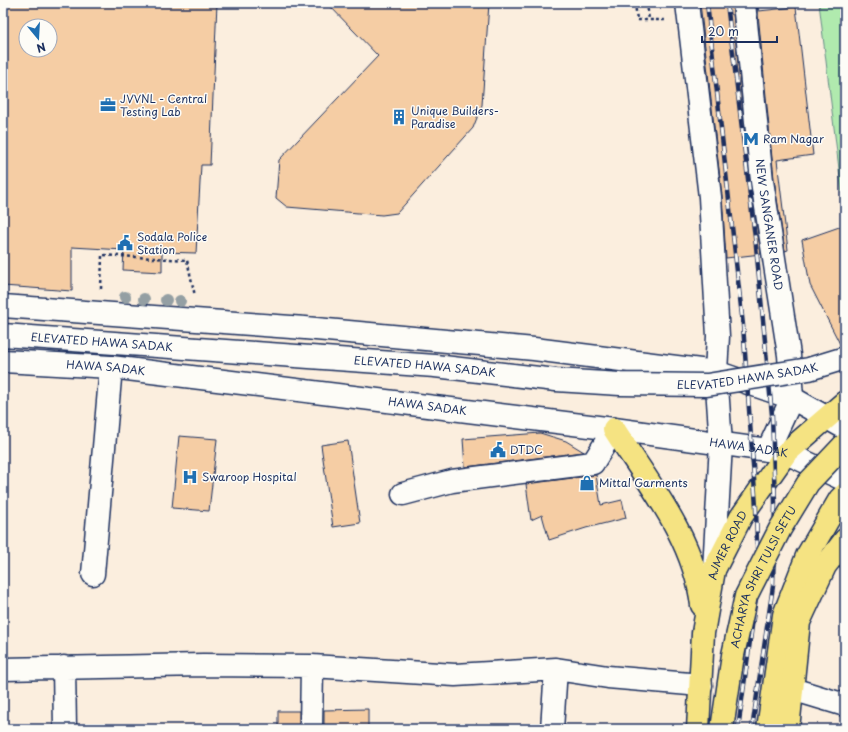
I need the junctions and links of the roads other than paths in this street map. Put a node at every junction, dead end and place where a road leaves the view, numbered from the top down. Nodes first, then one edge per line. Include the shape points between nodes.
1 (744, 3) edge
2 (688, 12) edge
3 (3, 306) edge
4 (3, 335) edge
5 (845, 358) edge
6 (3, 361) edge
7 (111, 367) junction
8 (716, 372) junction
9 (792, 398) junction
10 (845, 402) edge
11 (826, 418) junction
12 (845, 428) edge
13 (614, 429) junction
14 (721, 444) junction
15 (845, 444) edge
16 (777, 452) junction
17 (845, 480) edge
18 (403, 494) dead end
19 (845, 494) edge
20 (845, 540) edge
21 (714, 570) junction
22 (93, 574) dead end
23 (703, 633) junction
24 (312, 666) junction
25 (64, 667) junction
26 (3, 669) edge
27 (556, 670) junction
28 (701, 685) junction
29 (792, 689) junction
30 (845, 706) edge
31 (65, 729) edge
32 (311, 729) edge
33 (552, 729) edge
34 (698, 729) edge
35 (722, 729) edge
36 (768, 729) edge
37 (788, 729) edge

1 - 9 main road, NEW SANGANER ROAD via 762,181 789,355
2 - 8 main road via 710,197 718,336
3 - 8 main road via 534,349
4 - 5 main road, ELEVATED HAWA SADAK, bridge via 434,366 556,380 620,384 707,385 809,369
6 - 7 main road, HAWA SADAK
7 - 13 main road, HAWA SADAK
7 - 22 main road
8 - 9 main road
8 - 14 main road
9 - 11 main road
9 - 16 main road, NEW SANGANER ROAD
10 - 11 highway, AJMER ROAD
11 - 12 main road
11 - 16 highway, AJMER ROAD
13 - 14 main road, HAWA SADAK
13 - 18 main road via 593,463 452,481
13 - 23 highway via 675,523 692,560 699,583
14 - 16 main road, HAWA SADAK
14 - 21 main road
15 - 35 highway, ACHARYA SHRI TULSI SETU, bridge via 808,483 746,596 732,655
16 - 17 main road, HAWA SADAK
16 - 21 highway, AJMER ROAD
19 - 36 highway via 807,556 784,615
20 - 29 highway via 825,566 799,622
21 - 23 highway, AJMER ROAD
23 - 28 highway, AJMER ROAD
24 - 25 main road
24 - 27 main road via 455,675
24 - 32 main road
25 - 26 main road
25 - 31 main road
27 - 28 main road via 608,678
27 - 33 main road
28 - 34 highway, AJMER ROAD
29 - 30 main road
29 - 37 highway

